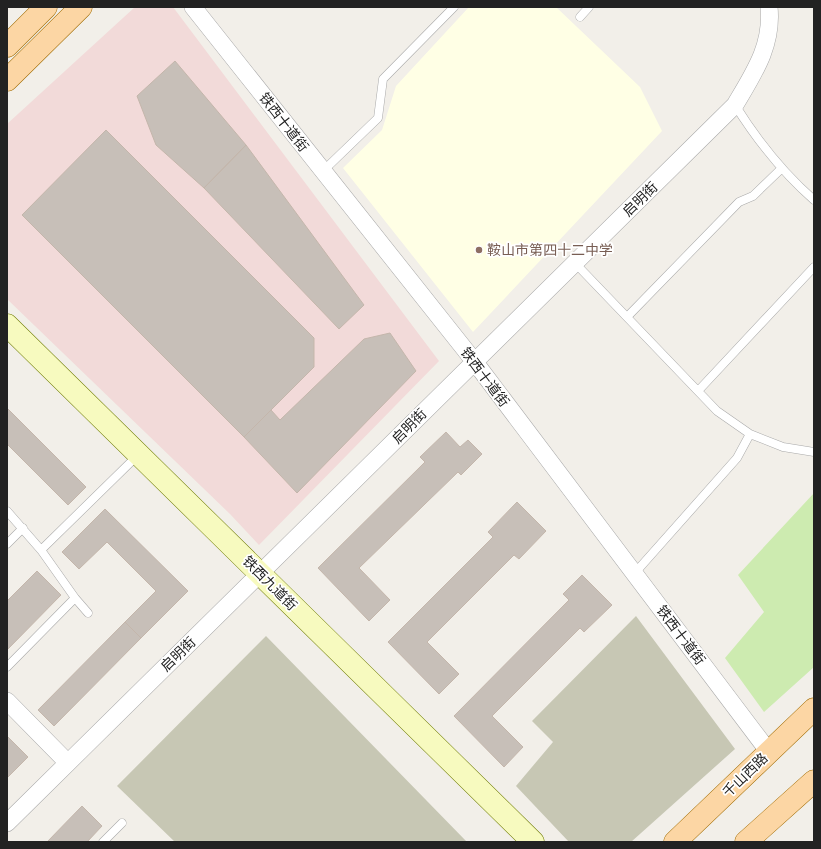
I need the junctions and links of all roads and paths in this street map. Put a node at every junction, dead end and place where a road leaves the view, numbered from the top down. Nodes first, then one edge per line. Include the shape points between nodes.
1 (46, 7) edge
2 (81, 7) edge
3 (193, 7) edge
4 (454, 7) edge
5 (590, 7) edge
6 (769, 7) edge
7 (580, 17) dead end
8 (7, 46) edge
9 (7, 80) edge
10 (735, 105) junction
11 (782, 168) junction
12 (323, 171) junction
13 (814, 200) edge
14 (575, 263) junction
15 (814, 267) edge
16 (627, 317) junction
17 (7, 325) edge
18 (474, 361) junction
19 (698, 391) junction
20 (750, 434) junction
21 (814, 452) edge
22 (138, 454) junction
23 (7, 511) edge
24 (23, 528) junction
25 (7, 544) edge
26 (41, 550) junction
27 (261, 574) junction
28 (634, 574) junction
29 (75, 598) junction
30 (88, 613) dead end
31 (7, 667) edge
32 (7, 701) edge
33 (814, 709) edge
34 (769, 752) junction
35 (67, 762) junction
36 (814, 781) edge
37 (7, 823) edge
38 (122, 823) dead end
39 (103, 842) edge
40 (533, 842) edge
41 (675, 842) edge
42 (746, 842) edge

1 - 8 main road
2 - 9 main road
3 - 12 street, 铁西十道街
4 - 12 lane via 383,79 378,118
5 - 7 lane
6 - 10 street, 启明街 via 771,24 767,41
10 - 11 lane
10 - 14 street, 启明街
11 - 13 lane via 793,182
11 - 16 lane via 753,196 739,202
12 - 18 street, 铁西十道街
14 - 16 lane
14 - 18 street, 启明街
15 - 19 lane
16 - 19 lane
17 - 22 main road, 铁西九道街
18 - 27 street, 启明街
18 - 28 street, 铁西十道街
19 - 20 lane via 717,411
20 - 21 lane via 783,447
20 - 28 lane via 737,458
22 - 26 lane
22 - 27 main road, 铁西九道街
23 - 24 lane
24 - 25 lane
24 - 26 lane
26 - 29 lane
27 - 35 street, 启明街
27 - 40 main road, 铁西九道街
28 - 34 street, 铁西十道街
29 - 30 lane
29 - 31 lane
32 - 35 street
33 - 34 main road, 千山西路
34 - 41 main road, 千山西路
35 - 37 street, 启明街
36 - 42 main road
38 - 39 lane

